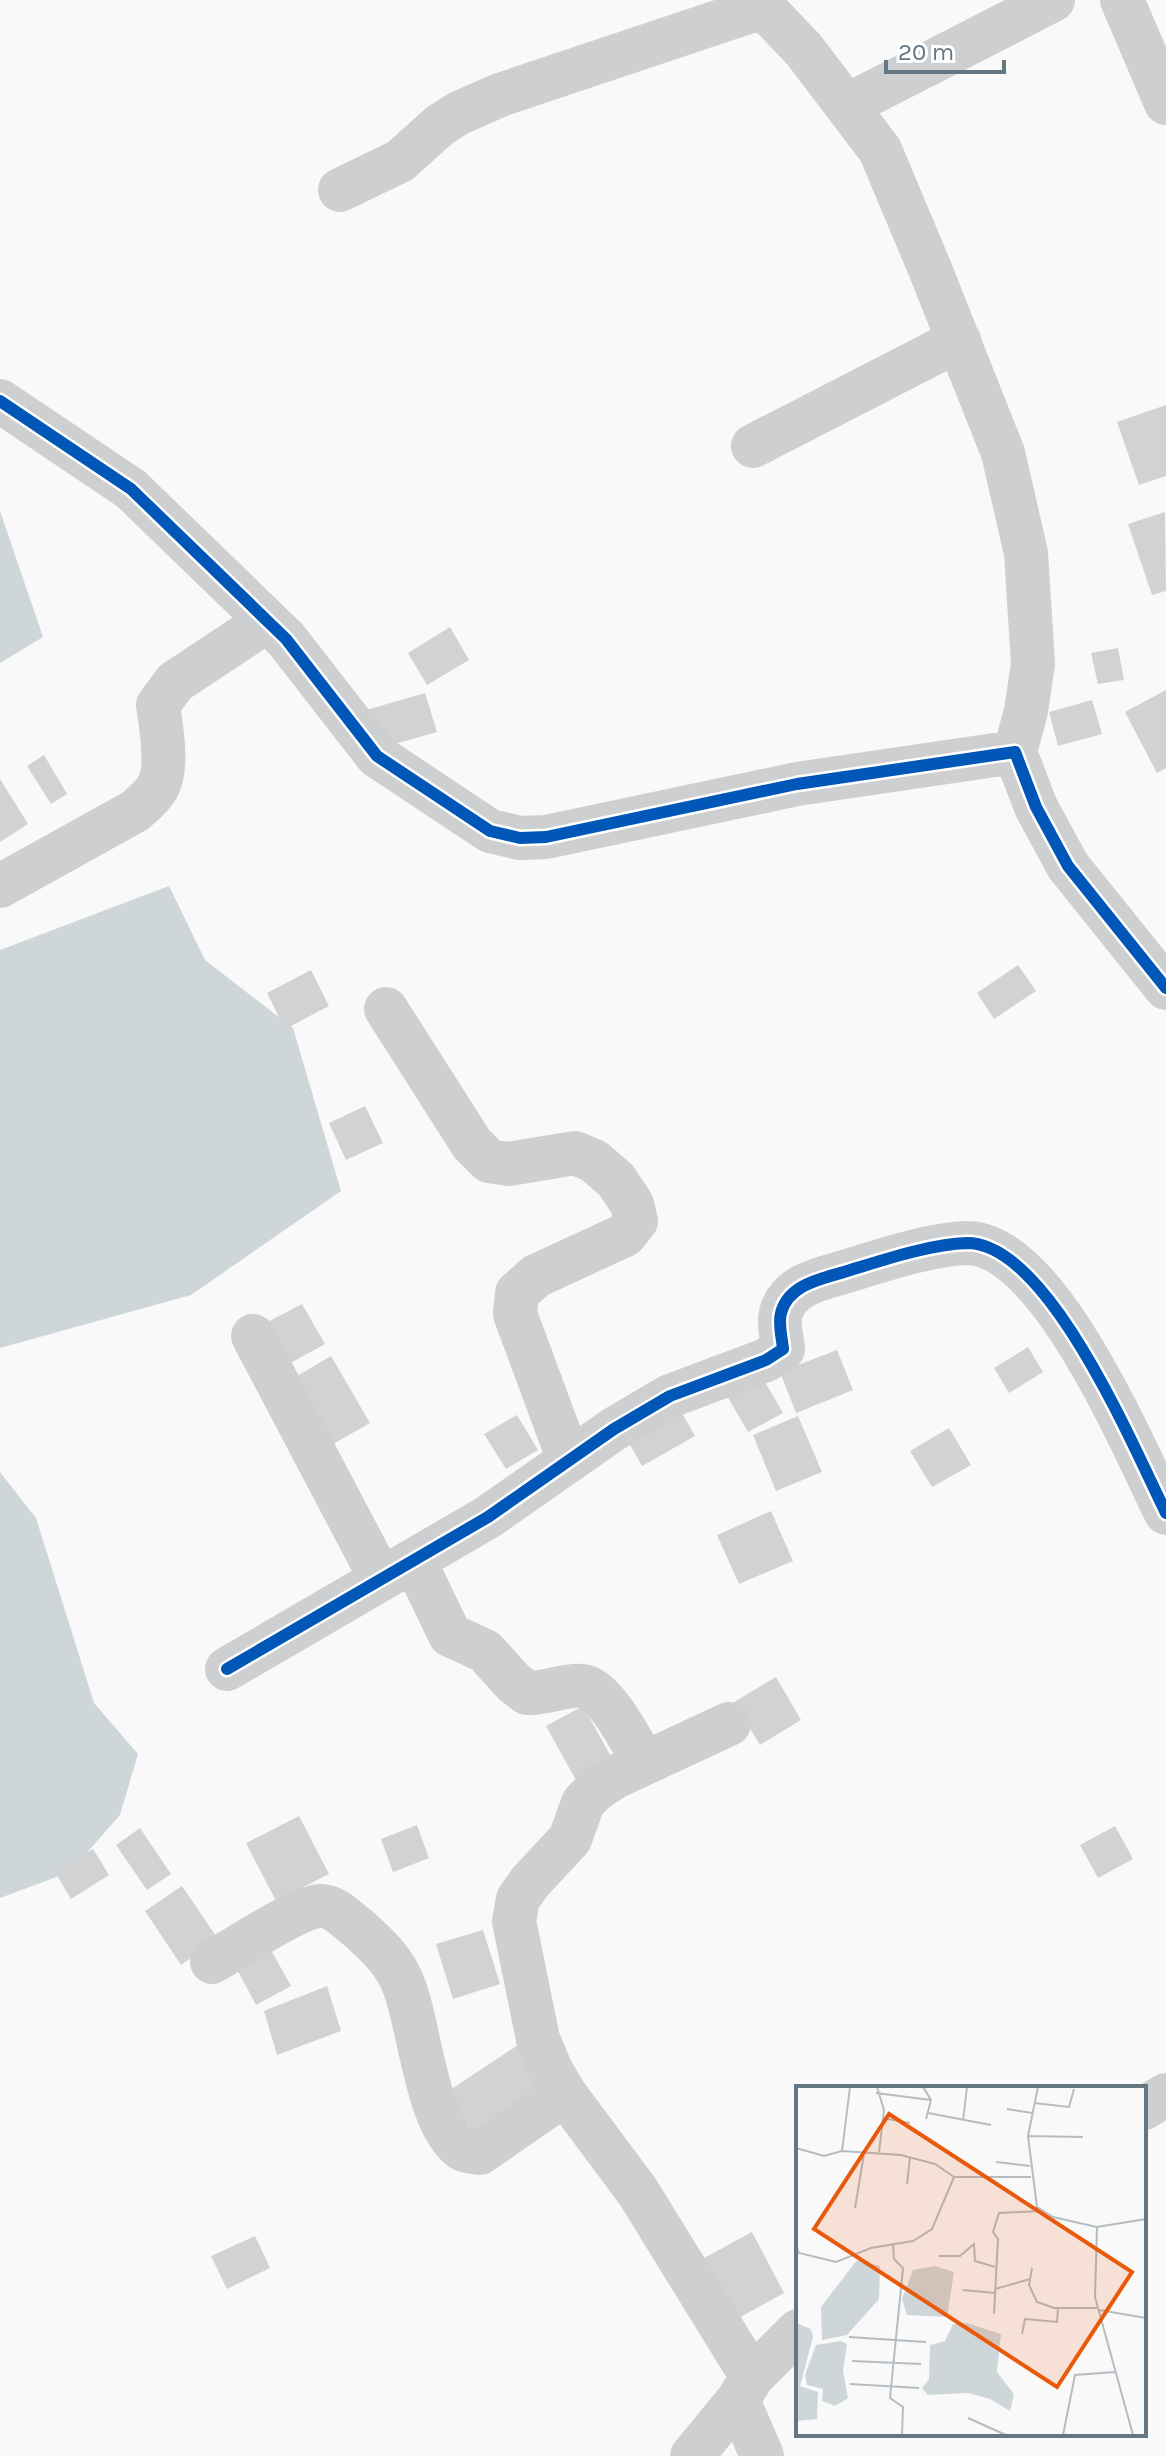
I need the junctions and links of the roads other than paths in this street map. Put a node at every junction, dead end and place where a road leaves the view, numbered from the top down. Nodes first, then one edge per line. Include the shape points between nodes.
1 (1053, 0) edge
2 (1122, 0) edge
3 (762, 4) edge
4 (1166, 103) edge
5 (848, 105) junction
6 (340, 190) dead end
7 (959, 340) junction
8 (0, 401) edge
9 (753, 446) dead end
10 (267, 621) junction
11 (1015, 752) junction
12 (0, 886) edge
13 (1166, 988) edge
14 (386, 1009) dead end
15 (253, 1336) dead end
16 (569, 1460) junction
17 (1166, 1513) edge
18 (398, 1569) junction
19 (227, 1669) dead end
20 (729, 1724) dead end
21 (644, 1763) junction
22 (212, 1962) dead end
23 (565, 2094) junction
24 (1166, 2095) edge
25 (1146, 2107) edge
26 (796, 2333) edge
27 (745, 2388) junction
28 (692, 2456) edge
29 (762, 2456) edge

1 - 5 street
2 - 4 street
3 - 5 street
3 - 6 street via 486,101 440,125 400,161
5 - 7 street via 880,150
7 - 9 street
7 - 11 street via 1003,453 1026,553 1033,664
8 - 10 street via 131,489
10 - 11 street via 377,756 490,831 520,838 603,827 797,784
10 - 12 street via 175,682 158,705 163,744 160,785 149,799
11 - 13 street via 1036,807 1068,866
14 - 16 street via 472,1144 489,1161 509,1164 575,1153 616,1180 632,1204 636,1221 625,1235 536,1276 517,1293 515,1314
15 - 18 street
16 - 17 street via 670,1396 783,1349 780,1313 790,1295 807,1283 903,1254 969,1243 1013,1263 1040,1286 1066,1321
16 - 18 street via 488,1517
18 - 19 street
18 - 21 street via 450,1635 485,1651 527,1693 583,1686 593,1690
20 - 21 street
21 - 23 street via 589,1796 570,1839 518,1899 514,1921 538,2039
22 - 23 street via 303,1911 335,1909 394,1965 435,2107 464,2151 480,2153
23 - 27 street via 638,2192
24 - 25 street
26 - 27 street
27 - 28 street
27 - 29 street

